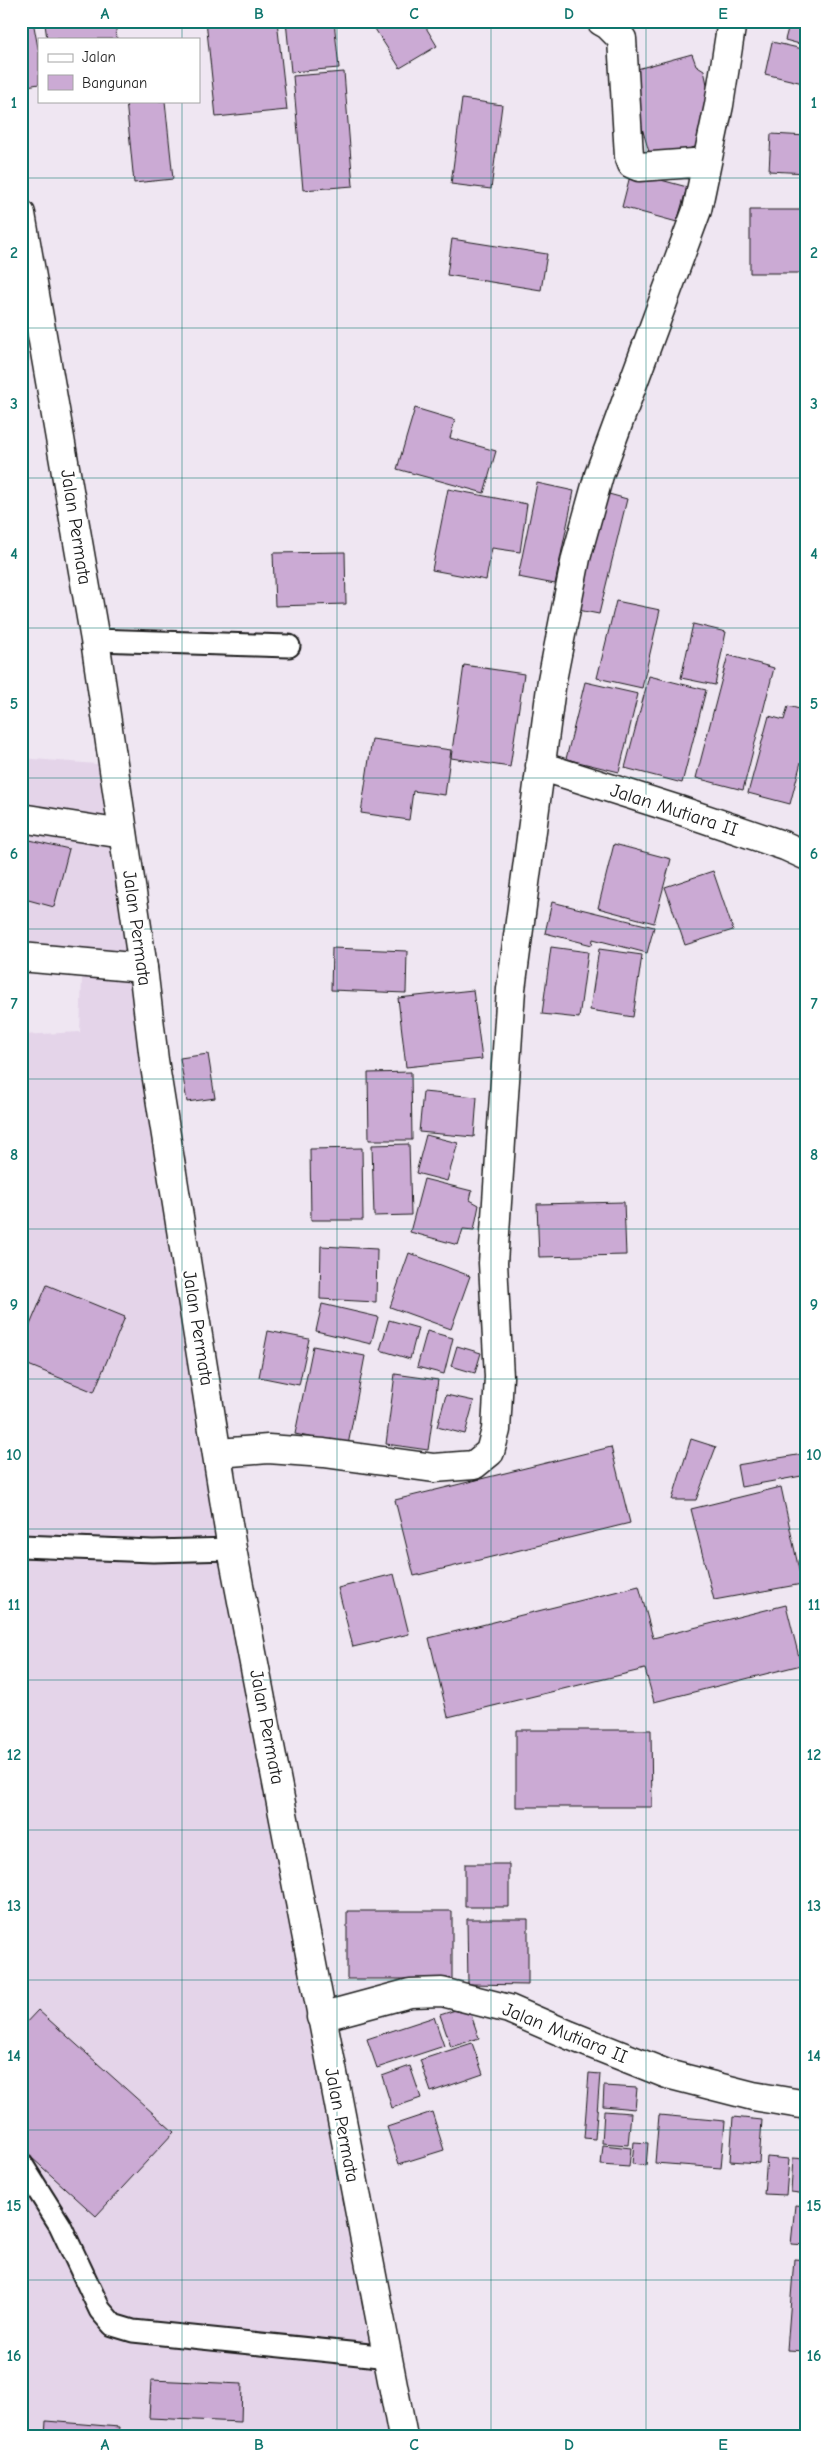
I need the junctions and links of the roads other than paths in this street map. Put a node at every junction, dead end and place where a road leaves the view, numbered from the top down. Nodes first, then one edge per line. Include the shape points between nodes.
1 (601, 21) edge
2 (732, 21) edge
3 (707, 162) junction
4 (21, 214) edge
5 (95, 640) junction
6 (289, 646) dead end
7 (540, 766) junction
8 (21, 818) edge
9 (124, 834) junction
10 (807, 856) edge
11 (21, 957) edge
12 (143, 968) junction
13 (219, 1453) junction
14 (21, 1546) edge
15 (232, 1549) junction
16 (321, 2017) junction
17 (807, 2105) edge
18 (21, 2163) edge
19 (389, 2357) junction
20 (403, 2437) edge

1 - 3 street via 622,39 632,164 639,167
2 - 3 street
3 - 7 street via 696,210 599,475 578,548 552,680
4 - 5 street, Jalan Permata
5 - 6 lane
5 - 9 street, Jalan Permata
7 - 10 street, Jalan Mutiara II via 679,810
7 - 13 street via 511,989 493,1263 499,1377 496,1430 490,1452 474,1465 434,1468 324,1453 277,1450
8 - 9 street
9 - 12 street, Jalan Permata
11 - 12 street
12 - 13 street, Jalan Permata via 154,1060
13 - 15 street, Jalan Permata
14 - 15 lane
15 - 16 street, Jalan Permata
16 - 17 street, Jalan Mutiara II via 410,1993 442,1992 509,2008 667,2074 753,2096
16 - 19 street, Jalan Permata
18 - 19 lane via 60,2225 100,2310 113,2325 133,2331
19 - 20 street, Jalan Permata

